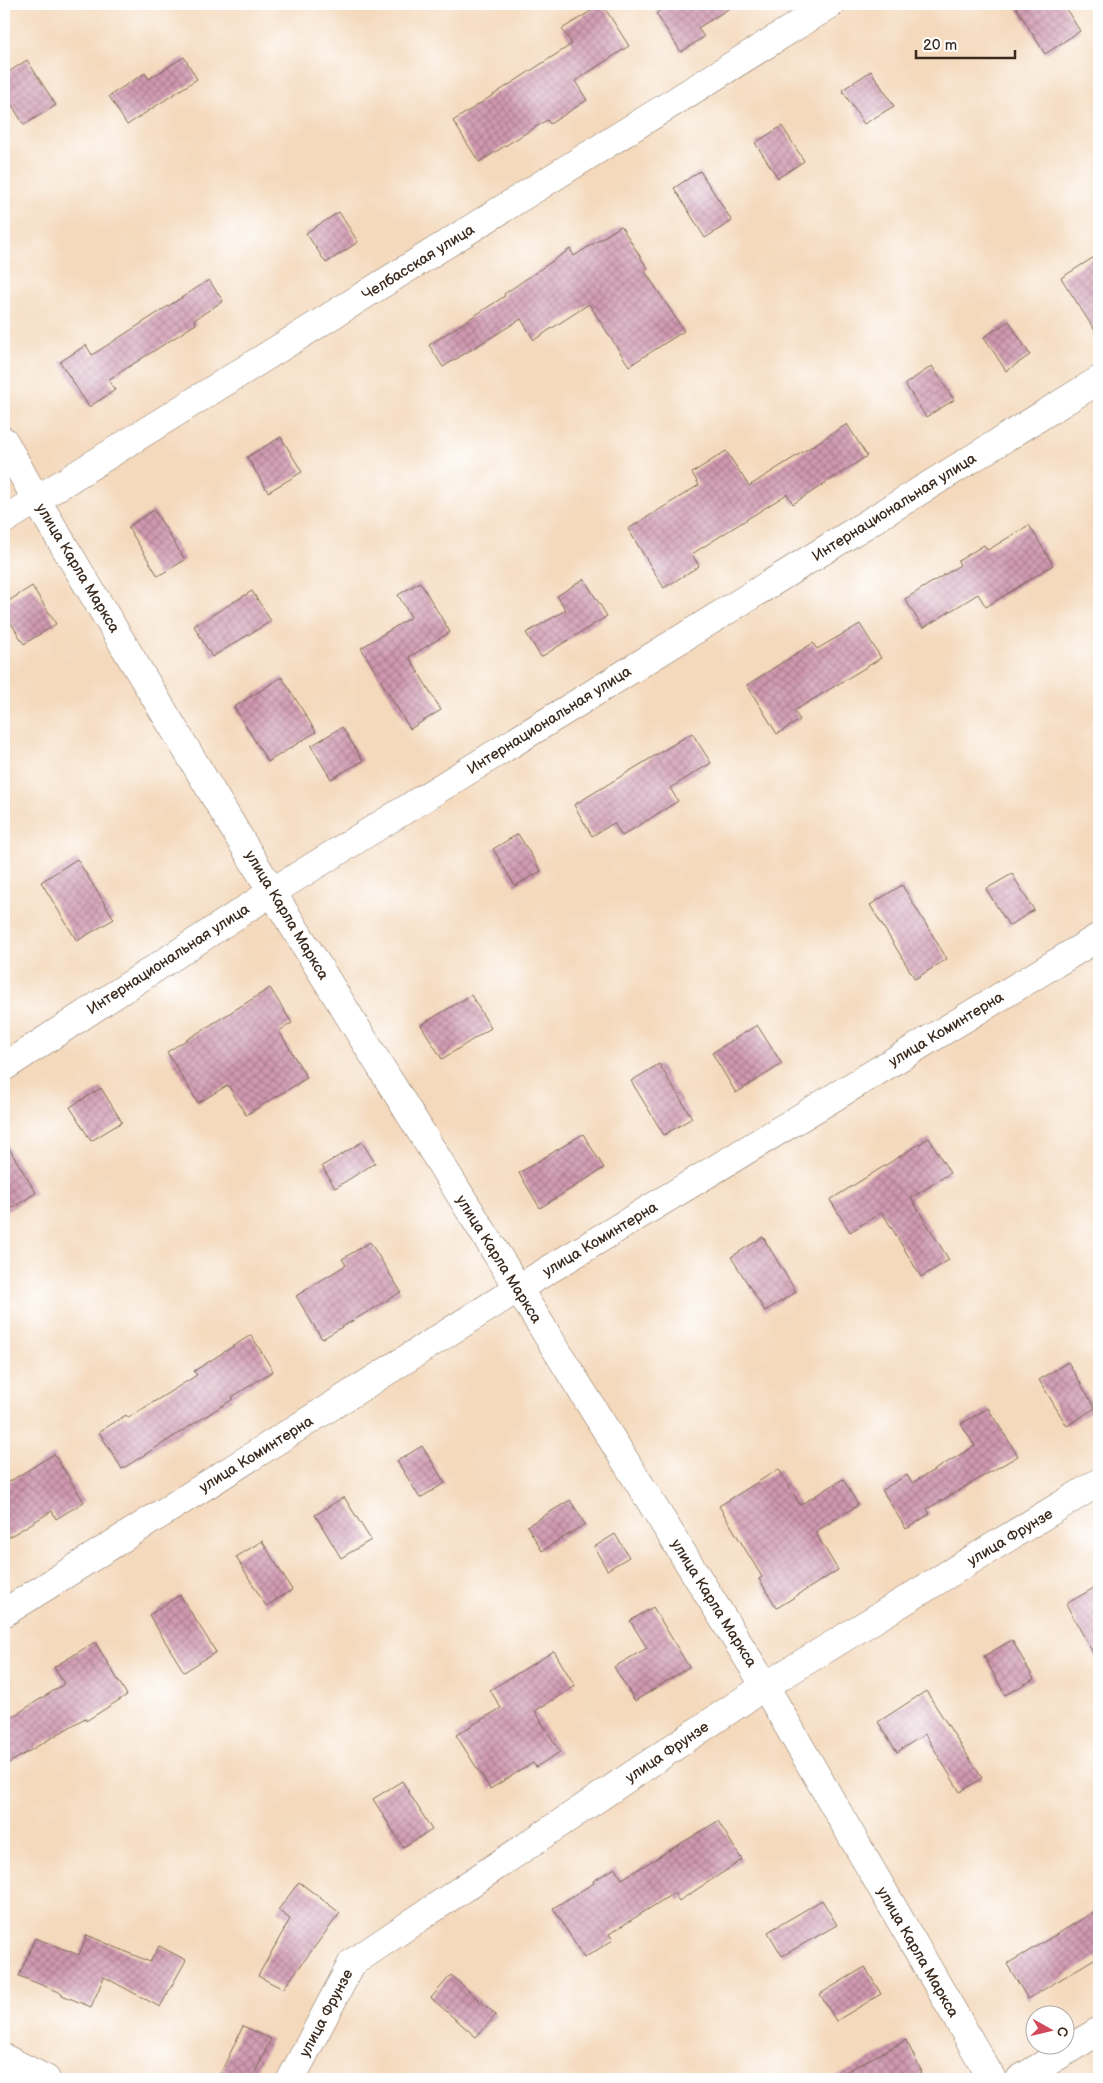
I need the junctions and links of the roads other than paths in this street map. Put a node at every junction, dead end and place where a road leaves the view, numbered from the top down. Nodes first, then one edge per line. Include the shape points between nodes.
1 (831, 4) edge
2 (1099, 380) edge
3 (4, 441) edge
4 (37, 501) junction
5 (4, 520) edge
6 (272, 892) junction
7 (1099, 937) edge
8 (4, 1067) edge
9 (517, 1289) junction
10 (1099, 1482) edge
11 (4, 1613) edge
12 (765, 1686) junction
13 (1099, 2031) edge
14 (4, 2058) edge
15 (46, 2079) edge
16 (291, 2079) edge
17 (992, 2079) edge
18 (1020, 2079) edge

1 - 4 street, Челбасская улица
2 - 6 street, Интернациональная улица
3 - 4 street, улица Карла Маркса
4 - 5 street, Челбасская улица
4 - 6 street, улица Карла Маркса
6 - 8 street, Интернациональная улица
6 - 9 street, улица Карла Маркса
7 - 9 street, улица Коминтерна
9 - 11 street, улица Коминтерна
9 - 12 street, улица Карла Маркса
10 - 12 street, улица Фрунзе
12 - 16 street, улица Фрунзе via 352,1963
12 - 17 street, улица Карла Маркса
13 - 18 street
14 - 15 street

